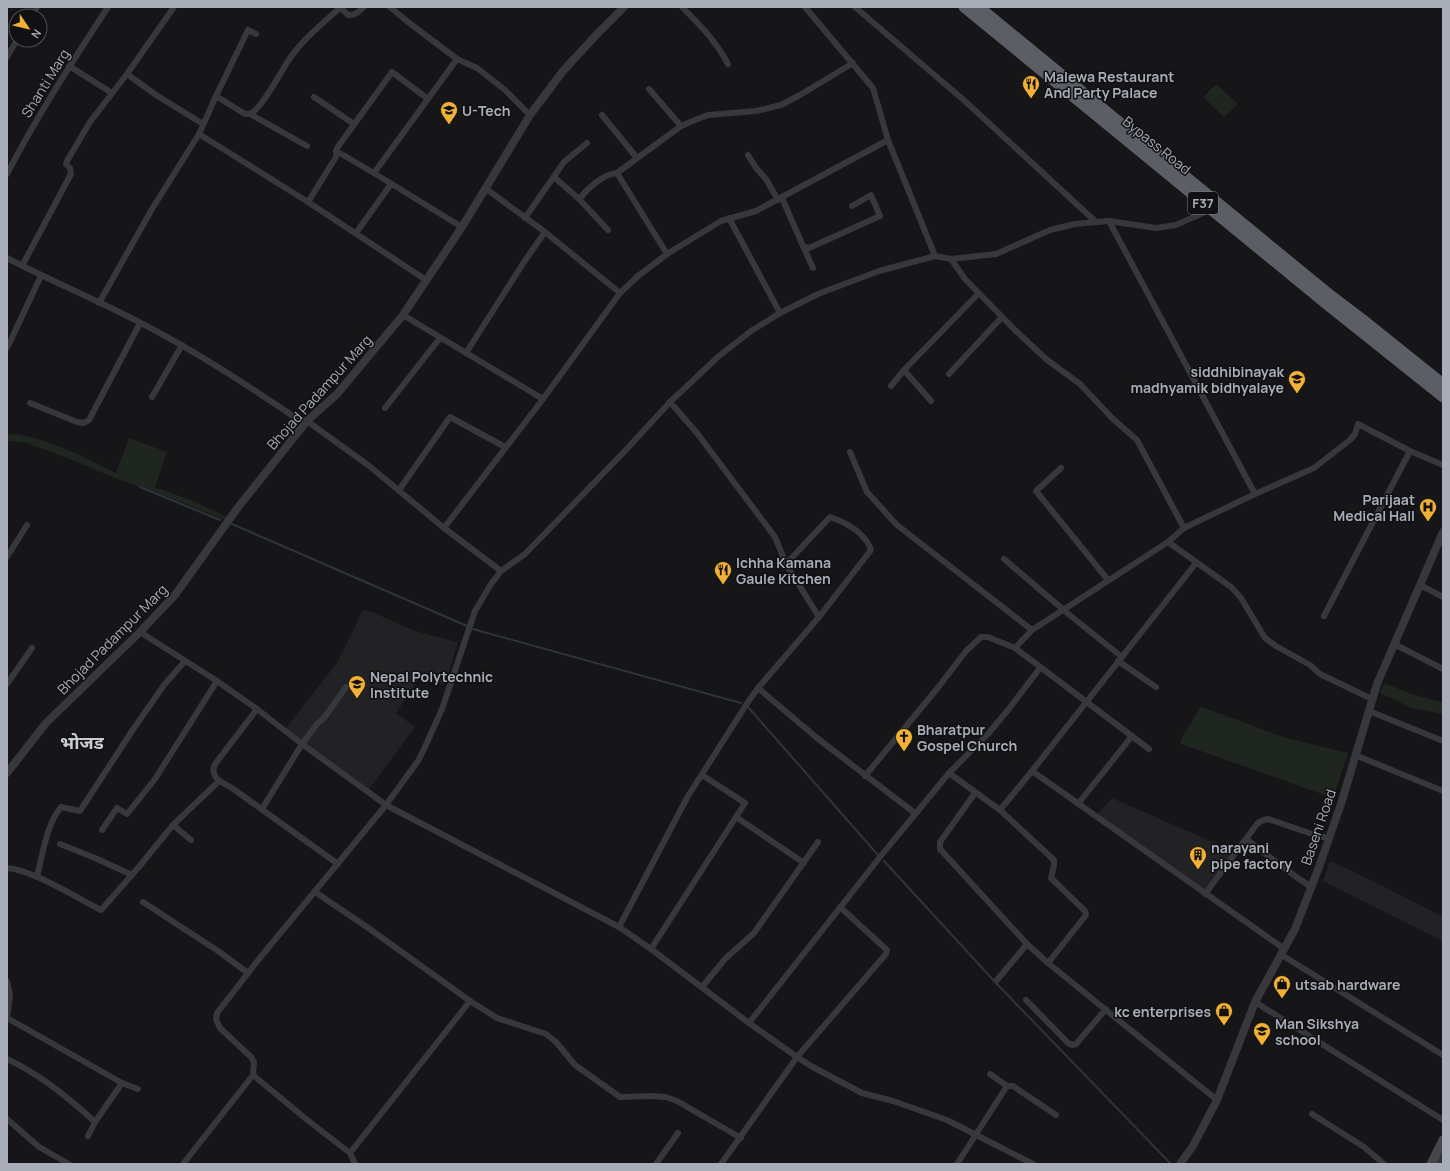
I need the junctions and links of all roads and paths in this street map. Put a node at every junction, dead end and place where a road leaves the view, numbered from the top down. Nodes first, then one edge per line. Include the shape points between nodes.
1 (108, 7) edge
2 (174, 7) edge
3 (340, 7) edge
4 (364, 7) edge
5 (390, 7) edge
6 (624, 7) edge
7 (682, 7) edge
8 (805, 7) edge
9 (855, 7) edge
10 (964, 7) edge
11 (980, 7) edge
12 (256, 34) dead end
13 (13, 48) edge
14 (7, 58) edge
15 (457, 58) junction
16 (853, 63) junction
17 (728, 64) dead end
18 (70, 66) junction
19 (127, 74) junction
20 (649, 89) dead end
21 (112, 93) junction
22 (216, 96) junction
23 (314, 97) dead end
24 (428, 99) junction
25 (250, 114) junction
26 (530, 114) junction
27 (602, 115) dead end
28 (203, 124) junction
29 (354, 124) junction
30 (681, 126) junction
31 (199, 134) junction
32 (888, 140) junction
33 (587, 143) dead end
34 (307, 146) dead end
35 (336, 152) junction
36 (748, 155) dead end
37 (637, 158) junction
38 (374, 173) junction
39 (617, 173) junction
40 (7, 174) edge
41 (554, 177) junction
42 (391, 184) junction
43 (484, 188) junction
44 (579, 199) junction
45 (780, 199) junction
46 (308, 202) junction
47 (1212, 204) junction
48 (852, 206) dead end
49 (526, 218) junction
50 (729, 218) junction
51 (1109, 221) junction
52 (1096, 222) junction
53 (462, 227) junction
54 (608, 230) dead end
55 (545, 232) junction
56 (356, 233) junction
57 (804, 246) junction
58 (667, 254) junction
59 (935, 256) junction
60 (7, 258) edge
61 (951, 259) junction
62 (22, 266) junction
63 (813, 268) dead end
64 (41, 276) junction
65 (426, 280) junction
66 (979, 293) junction
67 (620, 294) junction
68 (99, 303) junction
69 (780, 314) junction
70 (403, 315) junction
71 (1002, 317) junction
72 (140, 322) junction
73 (440, 338) junction
74 (182, 345) junction
75 (7, 348) edge
76 (466, 353) junction
77 (904, 370) junction
78 (949, 374) dead end
79 (1443, 384) edge
80 (891, 386) dead end
81 (152, 397) dead end
82 (1443, 397) edge
83 (543, 399) junction
84 (930, 401) dead end
85 (670, 402) junction
86 (30, 403) dead end
87 (385, 408) dead end
88 (307, 421) junction
89 (505, 447) junction
90 (1410, 451) junction
91 (850, 452) dead end
92 (1443, 465) edge
93 (1061, 468) dead end
94 (399, 490) junction
95 (1255, 494) junction
96 (27, 525) dead end
97 (444, 528) junction
98 (1184, 528) junction
99 (1443, 532) edge
100 (1168, 542) junction
101 (7, 557) edge
102 (1004, 559) dead end
103 (1196, 562) junction
104 (786, 564) junction
105 (500, 571) junction
106 (1108, 580) junction
107 (1420, 585) junction
108 (1443, 598) edge
109 (1063, 610) junction
110 (1324, 616) dead end
111 (819, 617) junction
112 (1032, 630) junction
113 (140, 632) junction
114 (1394, 644) junction
115 (32, 648) dead end
116 (1015, 648) junction
117 (1120, 659) junction
118 (185, 661) junction
119 (1040, 668) junction
120 (1443, 669) edge
121 (217, 681) junction
122 (7, 684) edge
123 (346, 687) dead end
124 (1156, 687) dead end
125 (758, 688) junction
126 (1372, 699) junction
127 (1087, 702) junction
128 (257, 709) junction
129 (1368, 711) junction
130 (1132, 736) junction
131 (1443, 741) edge
132 (302, 744) junction
133 (1149, 749) dead end
134 (1355, 755) junction
135 (1032, 772) junction
136 (7, 773) edge
137 (949, 773) junction
138 (702, 775) junction
139 (865, 776) junction
140 (219, 780) junction
141 (1443, 791) edge
142 (975, 793) junction
143 (1078, 804) junction
144 (386, 805) junction
145 (262, 809) junction
146 (1000, 810) junction
147 (916, 814) junction
148 (736, 817) junction
149 (173, 825) junction
150 (102, 830) dead end
151 (1329, 838) junction
152 (1246, 839) junction
153 (192, 840) dead end
154 (818, 842) dead end
155 (60, 844) dead end
156 (804, 863) junction
157 (338, 864) junction
158 (7, 868) edge
159 (132, 875) junction
160 (37, 877) junction
161 (1311, 887) junction
162 (315, 892) junction
163 (1205, 894) junction
164 (142, 902) dead end
165 (840, 907) junction
166 (619, 927) junction
167 (1027, 944) junction
168 (651, 949) junction
169 (1282, 951) junction
170 (1048, 963) junction
171 (248, 973) junction
172 (997, 980) dead end
173 (7, 981) edge
174 (702, 987) junction
175 (1026, 1000) dead end
176 (470, 1001) junction
177 (1255, 1002) junction
178 (1106, 1009) junction
179 (7, 1018) edge
180 (749, 1023) junction
181 (1443, 1055) edge
182 (797, 1058) junction
183 (7, 1059) edge
184 (990, 1074) dead end
185 (253, 1075) junction
186 (122, 1082) junction
187 (1007, 1086) junction
188 (138, 1089) dead end
189 (1217, 1100) junction
190 (1312, 1114) dead end
191 (1056, 1115) dead end
192 (7, 1119) edge
193 (1443, 1120) edge
194 (95, 1122) junction
195 (678, 1133) dead end
196 (975, 1134) junction
197 (88, 1136) dead end
198 (741, 1138) junction
199 (1443, 1140) edge
200 (350, 1153) junction
201 (69, 1164) edge
202 (183, 1164) edge
203 (355, 1164) edge
204 (656, 1164) edge
205 (721, 1164) edge
206 (957, 1164) edge
207 (1033, 1164) edge
208 (1180, 1164) edge
209 (1384, 1164) edge
210 (1431, 1164) edge

1 - 18 street, Shanti Marg
2 - 19 street
3 - 4 street via 348,15 355,14
3 - 25 street via 294,52 256,111
5 - 15 street
6 - 26 street, Bhojad Padampur Marg via 563,71
7 - 17 street via 710,34
8 - 16 street
9 - 52 street via 966,102
10 - 47 highway, Bypass Road / F37
11 - 47 highway, Bypass Road / F37
12 - 22 street via 248,30
13 - 14 street
15 - 24 street
15 - 26 street via 477,68
16 - 30 street via 781,104 748,113 708,115
16 - 32 street via 873,88
18 - 21 street
18 - 40 street, Shanti Marg via 30,130
19 - 21 street
19 - 28 street
20 - 30 street
21 - 62 street via 67,161 71,174
22 - 25 street via 245,114
22 - 28 street
23 - 29 street
24 - 29 street via 392,72
24 - 38 street
25 - 34 street
26 - 43 street, Bhojad Padampur Marg
27 - 37 street
28 - 31 street
29 - 35 street
30 - 37 street
31 - 46 street
31 - 68 street via 148,215
32 - 45 street
32 - 59 street
33 - 41 street via 564,162
35 - 38 street
35 - 46 street via 336,157
36 - 45 street
37 - 39 street
38 - 42 street
39 - 44 street via 604,177
39 - 58 street
41 - 44 street
41 - 49 street
42 - 53 street
42 - 56 street
43 - 49 street
43 - 53 street, Bhojad Padampur Marg
44 - 54 street
45 - 50 street via 756,211
45 - 57 street
46 - 56 street
47 - 51 street via 1203,213 1176,225 1156,228
47 - 79 highway, Bypass Road / F37
47 - 82 highway, Bypass Road / F37 via 1324,302
48 - 57 street via 870,195 880,216 809,248
49 - 55 street
50 - 58 street
50 - 69 street
51 - 52 street
51 - 95 street
52 - 61 street via 1050,230 996,254
53 - 65 street, Bhojad Padampur Marg
55 - 67 street
55 - 76 street
56 - 65 street
57 - 63 street
58 - 67 street via 638,276
59 - 61 street
59 - 69 street via 849,281
60 - 62 street
61 - 66 street
62 - 64 street
64 - 68 street
64 - 75 street
65 - 70 street, Bhojad Padampur Marg
66 - 71 street
66 - 77 street
67 - 83 street
68 - 72 street
69 - 85 street via 733,345
70 - 73 street
70 - 88 street, Bhojad Padampur Marg via 337,394
71 - 78 street
71 - 98 street via 1046,359 1080,384 1112,418 1133,435
72 - 74 street
72 - 86 street via 90,420 77,422
73 - 76 street
73 - 87 street
74 - 81 street
74 - 88 street via 241,380 299,420
76 - 83 street
77 - 80 street
77 - 84 street
83 - 89 street
85 - 104 street via 697,433 775,537
85 - 105 street via 525,554
88 - 94 street
88 - 113 street, Bhojad Padampur Marg via 239,506 175,595
89 - 94 street via 450,417
89 - 97 street
90 - 92 street
90 - 95 street via 1358,424 1350,440 1314,468
90 - 110 street
91 - 112 street via 867,492 898,525
93 - 106 street via 1036,491
94 - 97 street
95 - 98 street
96 - 101 street
97 - 105 street
98 - 100 street
99 - 107 street, Baseni Road
100 - 103 street
100 - 106 street
102 - 109 street
103 - 117 street
103 - 126 street via 1231,586 1265,638 1310,665 1320,674
104 - 111 street
104 - 111 street via 830,517 856,529 869,543 871,550
105 - 144 street via 475,611 442,709 425,748
106 - 109 street
107 - 108 street
107 - 114 street, Baseni Road
109 - 112 street
109 - 117 street
111 - 125 street
112 - 116 street
113 - 118 street
113 - 136 street, Bhojad Padampur Marg via 46,723
114 - 120 street
114 - 126 street, Baseni Road
115 - 122 street
116 - 119 street
116 - 139 street via 980,636
117 - 124 street
117 - 127 street
118 - 121 street
118 - 160 street via 164,685 132,731 80,812 61,807 58,811 50,828
119 - 127 street
119 - 137 street via 998,722
121 - 128 street
121 - 150 street via 155,779 127,814 117,808
123 - 132 street
125 - 138 street
125 - 139 street
126 - 129 street, Baseni Road
127 - 130 street
127 - 135 street
128 - 132 street
128 - 140 street via 215,764 213,769
129 - 131 street
129 - 134 street, Baseni Road
130 - 133 street
130 - 143 street
132 - 144 street
132 - 145 street
134 - 141 street
134 - 151 street, Baseni Road
135 - 143 street
135 - 146 street
137 - 142 street
137 - 147 street
138 - 148 street via 745,803
138 - 166 street via 688,796
139 - 147 street
140 - 145 street
140 - 149 street
142 - 146 street
142 - 167 street via 940,842 940,849
143 - 163 street
144 - 157 street
144 - 166 street
145 - 157 street
146 - 170 street via 1054,860 1051,878 1085,911 1086,915
147 - 165 street
148 - 156 street
148 - 168 street
149 - 153 street
149 - 159 street
151 - 152 street via 1268,819 1257,824
151 - 161 street, Baseni Road
152 - 161 street
152 - 163 street
154 - 156 street
155 - 159 street
156 - 174 street via 754,933 726,959
157 - 162 street
158 - 160 street
159 - 160 street via 100,910
161 - 169 street, Baseni Road via 1295,929
162 - 171 street
162 - 176 street
163 - 169 street
164 - 171 street
165 - 180 street
165 - 182 street via 887,950 886,954
166 - 168 street
167 - 170 street
167 - 172 street
168 - 174 street
169 - 177 street, Baseni Road
169 - 181 street
170 - 178 street
171 - 185 street via 217,1013 216,1019 220,1028 251,1057 254,1062
173 - 179 street via 10,995
174 - 180 street
175 - 178 street via 1072,1045 1076,1044
176 - 198 street via 497,1018 546,1034 575,1065 620,1097 666,1097
176 - 200 street
177 - 189 street, Baseni Road
177 - 193 street
178 - 189 street
179 - 186 street
180 - 182 street
182 - 196 street via 862,1093 916,1108
182 - 198 street
183 - 194 street via 33,1073 67,1097
184 - 187 street
185 - 200 street
185 - 202 street
186 - 188 street
186 - 194 street
187 - 191 street via 1013,1086
187 - 196 street
189 - 208 street, Baseni Road via 1194,1146
190 - 209 street via 1364,1147
192 - 201 street via 39,1147
194 - 197 street
195 - 204 street
196 - 206 street
196 - 207 street
198 - 205 street
199 - 210 main road
200 - 203 street

